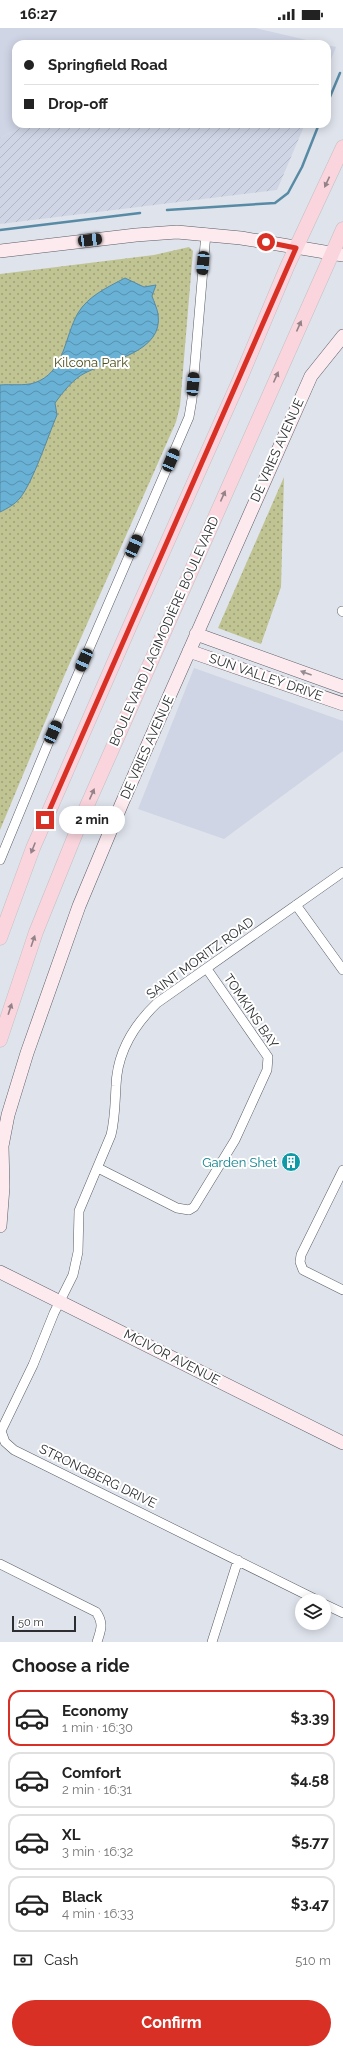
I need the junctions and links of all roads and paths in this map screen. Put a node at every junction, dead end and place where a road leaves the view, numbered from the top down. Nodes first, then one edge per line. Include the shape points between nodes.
1 (343, 147) edge
2 (343, 229) edge
3 (206, 234) junction
4 (296, 248) junction
5 (0, 251) edge
6 (338, 255) edge
7 (343, 336) edge
8 (196, 634) junction
9 (189, 651) junction
10 (343, 686) edge
11 (343, 704) edge
12 (0, 860) edge
13 (343, 872) edge
14 (296, 905) junction
15 (0, 938) edge
16 (208, 969) junction
17 (343, 970) edge
18 (0, 1040) edge
19 (98, 1168) junction
20 (343, 1170) edge
21 (0, 1226) edge
22 (0, 1272) edge
23 (343, 1290) edge
24 (60, 1301) junction
25 (343, 1443) edge
26 (238, 1560) junction
27 (0, 1564) edge
28 (305, 1594) edge
29 (331, 1607) edge
30 (343, 1613) edge
31 (97, 1642) edge
32 (212, 1642) edge

1 -> 4 main road
2 - 6 main road, BOULEVARD LAGIMODIÈRE BOULEVARD
3 - 4 street
3 - 5 street via 148,233
3 - 12 street via 192,399 188,417
4 - 6 street
4 -> 15 main road via 39,834
18 -> 6 main road, BOULEVARD LAGIMODIÈRE BOULEVARD via 39,925 80,822 268,394
7 - 8 street, DE VRIES AVENUE via 311,376
8 - 9 street, DE VRIES AVENUE
10 -> 8 street, SUN VALLEY DRIVE
9 - 11 street, SUN VALLEY DRIVE
9 - 21 street, DE VRIES AVENUE via 80,906 27,1052 8,1115 2,1146 3,1187
13 - 14 street, SAINT MORITZ ROAD
14 - 16 street, SAINT MORITZ ROAD
14 - 17 street
16 - 19 street, SAINT MORITZ ROAD via 157,1003 133,1030 118,1066 113,1125
16 - 19 street, TOMKINS BAY via 268,1057 267,1070 235,1140 194,1207 189,1210 177,1208
19 - 24 street, SAINT MORITZ ROAD via 78,1211 77,1258 73,1274
20 - 23 street via 301,1255 300,1262 303,1270
22 - 24 street, MCIVOR AVENUE
24 - 25 street, MCIVOR AVENUE
24 - 26 street, STRONGBERG DRIVE via 1,1431 5,1442 14,1450
26 - 28 street, STRONGBERG DRIVE
26 - 32 street
27 - 31 street via 96,1612 101,1619 102,1628
29 - 30 street

